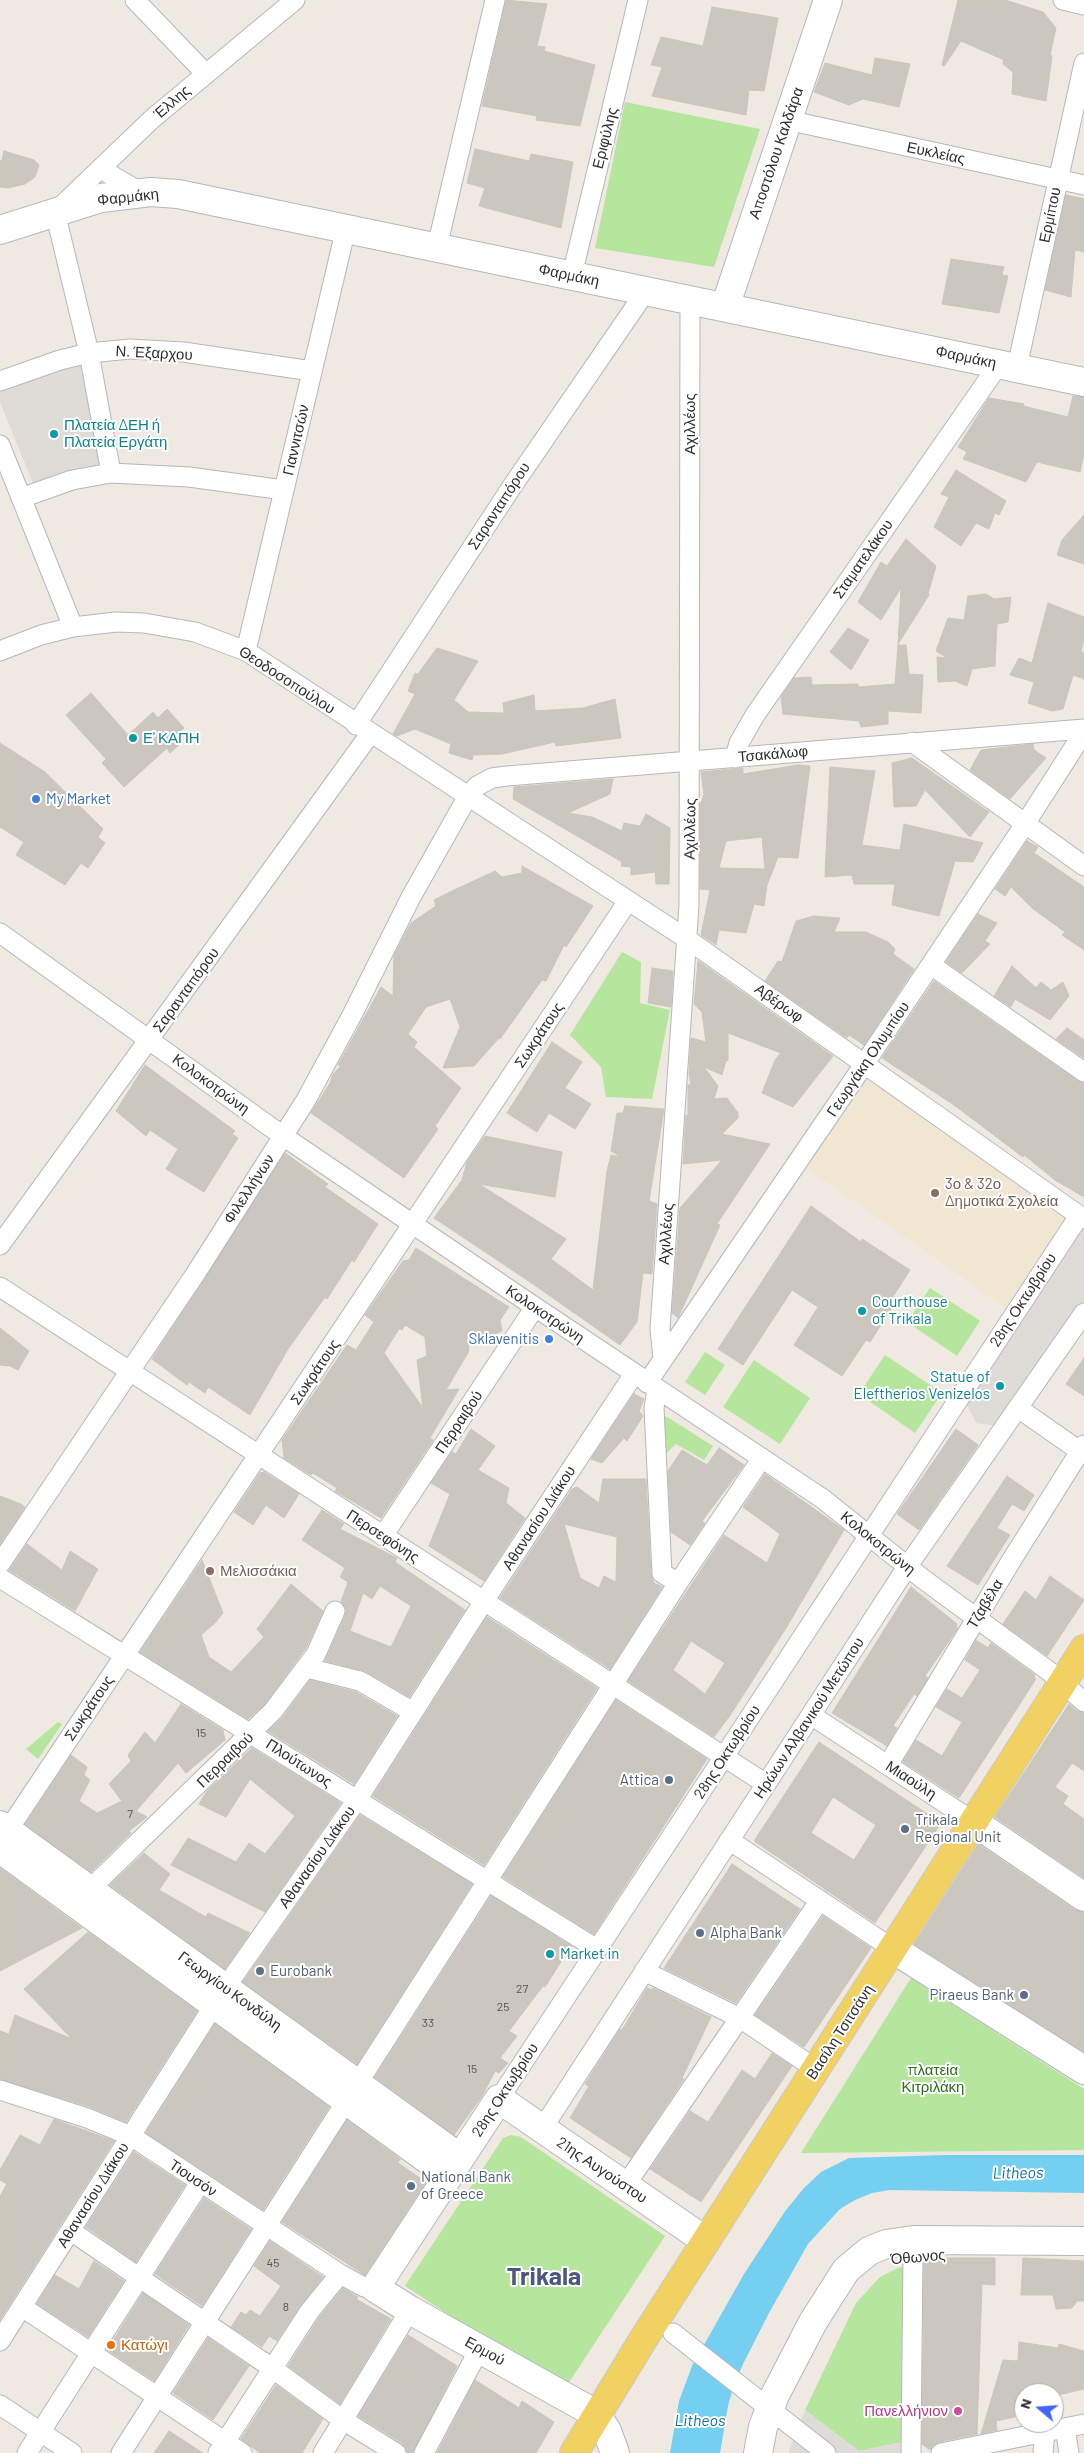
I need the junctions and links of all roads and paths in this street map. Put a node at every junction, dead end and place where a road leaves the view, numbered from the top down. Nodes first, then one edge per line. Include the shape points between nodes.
1 (135, 0) edge
2 (295, 0) edge
3 (494, 0) edge
4 (638, 0) edge
5 (828, 0) edge
6 (1062, 0) edge
7 (1084, 5) edge
8 (1084, 63) edge
9 (205, 73) junction
10 (787, 120) junction
11 (101, 169) junction
12 (1058, 179) junction
13 (1084, 185) edge
14 (140, 192) junction
15 (55, 212) junction
16 (346, 228) junction
17 (0, 230) edge
18 (438, 247) junction
19 (572, 275) junction
20 (646, 290) junction
21 (690, 299) junction
22 (725, 307) junction
23 (89, 353) junction
24 (1008, 366) junction
25 (312, 371) junction
26 (0, 381) edge
27 (1084, 382) edge
28 (0, 445) edge
29 (111, 472) junction
30 (284, 490) junction
31 (21, 498) junction
32 (73, 627) junction
33 (0, 651) edge
34 (246, 651) junction
35 (363, 729) junction
36 (1084, 731) edge
37 (912, 742) junction
38 (735, 758) junction
39 (690, 761) junction
40 (468, 796) junction
41 (1026, 824) junction
42 (1084, 866) edge
43 (628, 901) junction
44 (1, 936) edge
45 (687, 939) junction
46 (931, 965) junction
47 (150, 1039) junction
48 (865, 1063) junction
49 (1084, 1072) edge
50 (283, 1136) junction
51 (1081, 1218) edge
52 (413, 1224) junction
53 (0, 1244) edge
54 (0, 1287) edge
55 (535, 1308) junction
56 (1084, 1312) edge
57 (663, 1358) junction
58 (130, 1372) junction
59 (646, 1382) junction
60 (1018, 1408) junction
61 (1083, 1450) edge
62 (259, 1455) junction
63 (762, 1458) junction
64 (869, 1534) junction
65 (383, 1536) junction
66 (0, 1564) edge
67 (907, 1567) junction
68 (0, 1578) edge
69 (678, 1583) junction
70 (484, 1601) junction
71 (335, 1611) dead end
72 (977, 1618) junction
73 (1084, 1649) edge
74 (125, 1656) junction
75 (307, 1668) junction
76 (1063, 1682) junction
77 (614, 1685) junction
78 (1084, 1702) edge
79 (414, 1712) junction
80 (811, 1715) junction
81 (253, 1733) junction
82 (724, 1756) junction
83 (888, 1765) junction
84 (766, 1784) junction
85 (357, 1800) junction
86 (974, 1822) junction
87 (2, 1836) edge
88 (729, 1840) junction
89 (488, 1881) junction
90 (90, 1889) junction
91 (1084, 1897) edge
92 (820, 1900) junction
93 (597, 1949) junction
94 (893, 1949) junction
95 (644, 1972) junction
96 (220, 1996) junction
97 (740, 2018) junction
98 (816, 2069) junction
99 (1084, 2070) edge
100 (0, 2090) edge
101 (352, 2092) junction
102 (498, 2099) junction
103 (542, 2129) junction
104 (131, 2136) junction
105 (454, 2167) junction
106 (200, 2183) junction
107 (626, 2186) junction
108 (266, 2226) junction
109 (71, 2231) junction
110 (706, 2241) junction
111 (1084, 2241) edge
112 (913, 2255) junction
113 (1084, 2256) edge
114 (340, 2274) junction
115 (140, 2277) junction
116 (375, 2288) junction
117 (22, 2307) junction
118 (410, 2310) junction
119 (204, 2321) junction
120 (678, 2337) dead end
121 (0, 2341) edge
122 (480, 2348) junction
123 (91, 2352) junction
124 (272, 2368) junction
125 (156, 2396) junction
126 (0, 2406) edge
127 (770, 2411) junction
128 (596, 2414) junction
129 (343, 2420) junction
130 (1084, 2424) edge
131 (1065, 2428) joint
132 (40, 2432) junction
133 (1040, 2433) edge
134 (1045, 2433) edge
135 (222, 2447) edge
136 (27, 2453) edge
137 (72, 2453) edge
138 (121, 2453) edge
139 (242, 2453) edge
140 (322, 2453) edge
141 (396, 2453) edge
142 (424, 2453) edge
143 (574, 2453) edge
144 (615, 2453) edge
145 (758, 2453) edge
146 (826, 2453) edge
147 (911, 2453) edge
148 (941, 2453) edge
149 (1044, 2453) edge
150 (1069, 2453) edge

1 - 9 street
2 - 9 street, Έλλης
3 - 18 street
4 - 19 street, Εριφύλης
5 - 10 street, Αποστόλου Καλδάρα
6 - 7 street
8 - 12 street, Ερμίπου
9 - 11 street, Έλλης
10 - 12 street, Ευκλείας
10 - 22 street, Αποστόλου Καλδάρα
11 - 14 street
11 - 15 street, Έλλης
12 - 13 street, Ευκλείας
12 - 24 street, Ερμίπου
14 - 15 street, Φαρμάκη via 94,200
14 - 16 street, Φαρμάκη via 190,196
15 - 17 street, Φαρμάκη
15 - 23 street
16 - 18 street, Φαρμάκη
16 - 25 street, Γιαννιτσών
18 - 19 street, Φαρμάκη
19 - 20 street, Φαρμάκη
20 - 21 street, Φαρμάκη
20 - 35 street, Σαρανταπόρου via 512,485
21 - 22 street, Φαρμάκη
21 - 39 street, Αχιλλέως
22 - 24 street, Φαρμάκη
23 - 25 street, Ν. Έξαρχου via 147,349
23 - 26 street, Ν. Έξαρχου via 45,364
23 - 29 street
24 - 27 street, Φαρμάκη
24 - 38 street, Σταματελάκου via 755,715 742,737
25 - 30 street, Γιαννιτσών
28 - 31 street
29 - 30 street
29 - 31 street via 72,480
30 - 34 street, Γιαννιτσών
31 - 32 street
32 - 33 street, Θεοδοσοπούλου
32 - 34 street, Θεοδοσοπούλου via 116,622 171,627 213,637
34 - 35 street, Θεοδοσοπούλου
35 - 40 street, Θεοδοσοπούλου
35 - 47 street, Σαρανταπόρου
36 - 37 street, Τσακάλωφ
36 - 41 street, Γεωργάκη Ολυμπίου
37 - 38 street, Τσακάλωφ
37 - 41 street
38 - 39 street, Τσακάλωφ
39 - 40 street, Τσακάλωφ via 492,778 477,786
39 - 45 street, Αχιλλέως
40 - 43 street, Αβέρωφ
40 - 50 street, Φιλελλήνων via 411,897 320,1075
41 - 42 street
41 - 46 street, Γεωργάκη Ολυμπίου
43 - 45 street, Αβέρωφ
43 - 52 street, Σωκράτους
44 - 47 street, Κολοκοτρώνη
45 - 48 street, Αβέρωφ
45 - 57 street, Αχιλλέως via 660,1329
46 - 48 street, Γεωργάκη Ολυμπίου
46 - 49 street
47 - 50 street, Κολοκοτρώνη
47 - 53 street, Σαρανταπόρου
48 - 51 street, Αβέρωφ
48 - 57 street, Γεωργάκη Ολυμπίου
50 - 52 street, Κολοκοτρώνη
50 - 58 street, Φιλελλήνων
51 - 64 street, 28ης Οκτωβρίου
52 - 55 street, Κολοκοτρώνη
52 - 62 street, Σωκράτους
54 - 58 street, Περσεφόνης
55 - 59 street, Κολοκοτρώνη
55 - 65 street, Περραιβού
56 - 60 street, Ηρώων Αλβανικού Μετώπου
57 - 59 street, Γεωργάκη Ολυμπίου
58 - 62 street, Περσεφόνης
58 - 66 street, Φιλελλήνων
59 - 63 street, Κολοκοτρώνη
59 - 69 street via 654,1408 662,1573
59 - 70 street, Αθανασίου Διάκου
60 - 61 street
60 - 67 street, Ηρώων Αλβανικού Μετώπου
61 - 72 street, Τζαβέλα
62 - 65 street, Περσεφόνης
62 - 74 street, Σωκράτους
63 - 64 street, Κολοκοτρώνη
63 - 69 street
64 - 67 street, Κολοκοτρώνη
64 - 82 street, 28ης Οκτωβρίου
65 - 70 street, Περσεφόνης
67 - 72 street, Κολοκοτρώνη
67 - 80 street, Ηρώων Αλβανικού Μετώπου
68 - 74 street, Πλούτωνος
69 - 77 street
70 - 77 street, Περσεφόνης
70 - 79 street, Αθανασίου Διάκου
71 - 75 street, Περραιβού
72 - 76 street, Κολοκοτρώνη
72 - 83 street, Τζαβέλα
73 - 76 main road, Βασίλη Τσιτσάνη
74 - 81 street, Πλούτωνος
74 - 87 street, Σωκράτους
75 - 79 street via 360,1681
75 - 81 street, Περραιβού
76 - 78 street, Κολοκοτρώνη
76 - 86 main road, Βασίλη Τσιτσάνη
77 - 82 street, Περσεφόνης
77 - 89 street
79 - 85 street, Αθανασίου Διάκου
80 - 83 street, Μιαούλη
80 - 84 street, Ηρώων Αλβανικού Μετώπου
81 - 85 street, Πλούτωνος
81 - 90 street, Περραιβού
82 - 84 street, Περσεφόνης
82 - 93 street, 28ης Οκτωβρίου
83 - 86 street, Μιαούλη
84 - 88 street, Ηρώων Αλβανικού Μετώπου
85 - 89 street, Πλούτωνος
85 - 96 street, Αθανασίου Διάκου
86 - 91 street, Μιαούλη
86 - 94 main road, Βασίλη Τσιτσάνη
87 - 90 street, Γεωργίου Κονδύλη
87 - 96 street, Γεωργίου Κονδύλη
88 - 92 street
88 - 95 street, Ηρώων Αλβανικού Μετώπου
89 - 93 street, Πλούτωνος
89 - 101 street
90 - 96 street, Γεωργίου Κονδύλη
92 - 94 street
92 - 97 street
93 - 102 street, 28ης Οκτωβρίου
94 - 98 main road, Βασίλη Τσιτσάνη
94 - 99 street
95 - 97 street
95 - 103 street, Ηρώων Αλβανικού Μετώπου
96 - 101 street, Γεωργίου Κονδύλη
96 - 104 street, Αθανασίου Διάκου
97 - 98 street
97 - 107 street
98 - 110 main road, Βασίλη Τσιτσάνη
100 - 104 street, Τιουσόν
101 - 105 street, Γεωργίου Κονδύλη
101 - 108 street
102 - 103 street, 21ης Αυγούστου
102 - 105 street, 28ης Οκτωβρίου
103 - 107 street, 21ης Αυγούστου
104 - 106 street, Τιουσόν
104 - 109 street, Αθανασίου Διάκου
105 - 116 street, 28ης Οκτωβρίου
106 - 108 street, Τιουσόν
106 - 115 street
107 - 110 street, 21ης Αυγούστου
108 - 114 street, Τιουσόν
108 - 119 street
109 - 115 street
109 - 117 street, Αθανασίου Διάκου
110 - 128 main road, Βασίλη Τσιτσάνη
111 - 127 street via 913,2240 886,2244 869,2251 846,2270 828,2297 780,2383
112 - 113 street, Όθωνος
112 - 127 street, Όθωνος via 874,2263 853,2282 789,2390
112 - 147 street
114 - 116 street, Τιουσόν via 364,2287
114 - 124 street via 309,2312
115 - 119 street
115 - 123 street
116 - 118 street, Ερμού
117 - 121 street, Αθανασίου Διάκου
117 - 123 street
118 - 122 street, Ερμού
118 - 129 street
119 - 124 street
119 - 125 street
120 - 127 street
122 - 128 street, Ερμού
122 - 142 street
123 - 125 street
123 - 132 street
124 - 129 street
124 - 135 street
125 - 135 street
125 - 138 street
126 - 132 street
127 - 145 street
127 - 146 street
128 - 143 main road, Βασίλη Τσιτσάνη
128 - 144 street
129 - 140 street
129 - 141 street
130 - 131 street
131 - 150 street
132 - 136 street
132 - 137 street
133 - 148 street
134 - 149 street
135 - 139 street

